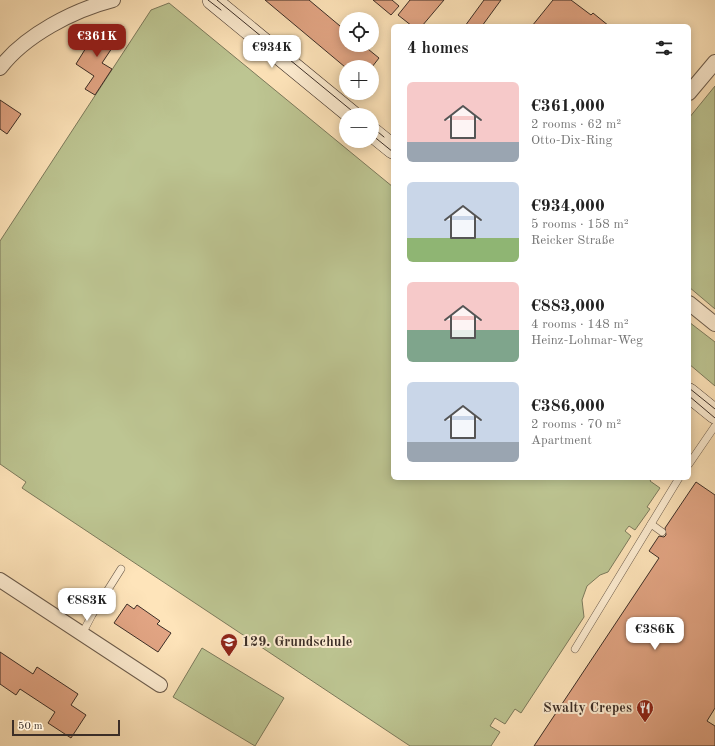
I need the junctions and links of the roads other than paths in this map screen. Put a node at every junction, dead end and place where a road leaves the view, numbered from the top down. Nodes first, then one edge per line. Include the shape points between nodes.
1 (113, 0) edge
2 (212, 0) edge
3 (715, 62) edge
4 (0, 68) edge
5 (691, 91) edge
6 (343, 108) edge
7 (379, 138) edge
8 (391, 147) edge
9 (691, 305) edge
10 (715, 324) edge
11 (691, 395) edge
12 (715, 414) edge
13 (715, 426) edge
14 (691, 461) edge
15 (678, 480) edge
16 (651, 524) junction
17 (662, 532) dead end
18 (121, 569) dead end
19 (0, 580) edge
20 (82, 634) junction
21 (575, 649) dead end
22 (160, 685) dead end

1 - 4 street via 69,16 38,33
2 - 6 street
3 - 5 street
7 - 8 street
9 - 10 street
11 - 12 street
13 - 14 lane
15 - 16 lane
16 - 17 lane
16 - 21 lane
18 - 20 lane
19 - 20 street
20 - 22 street

